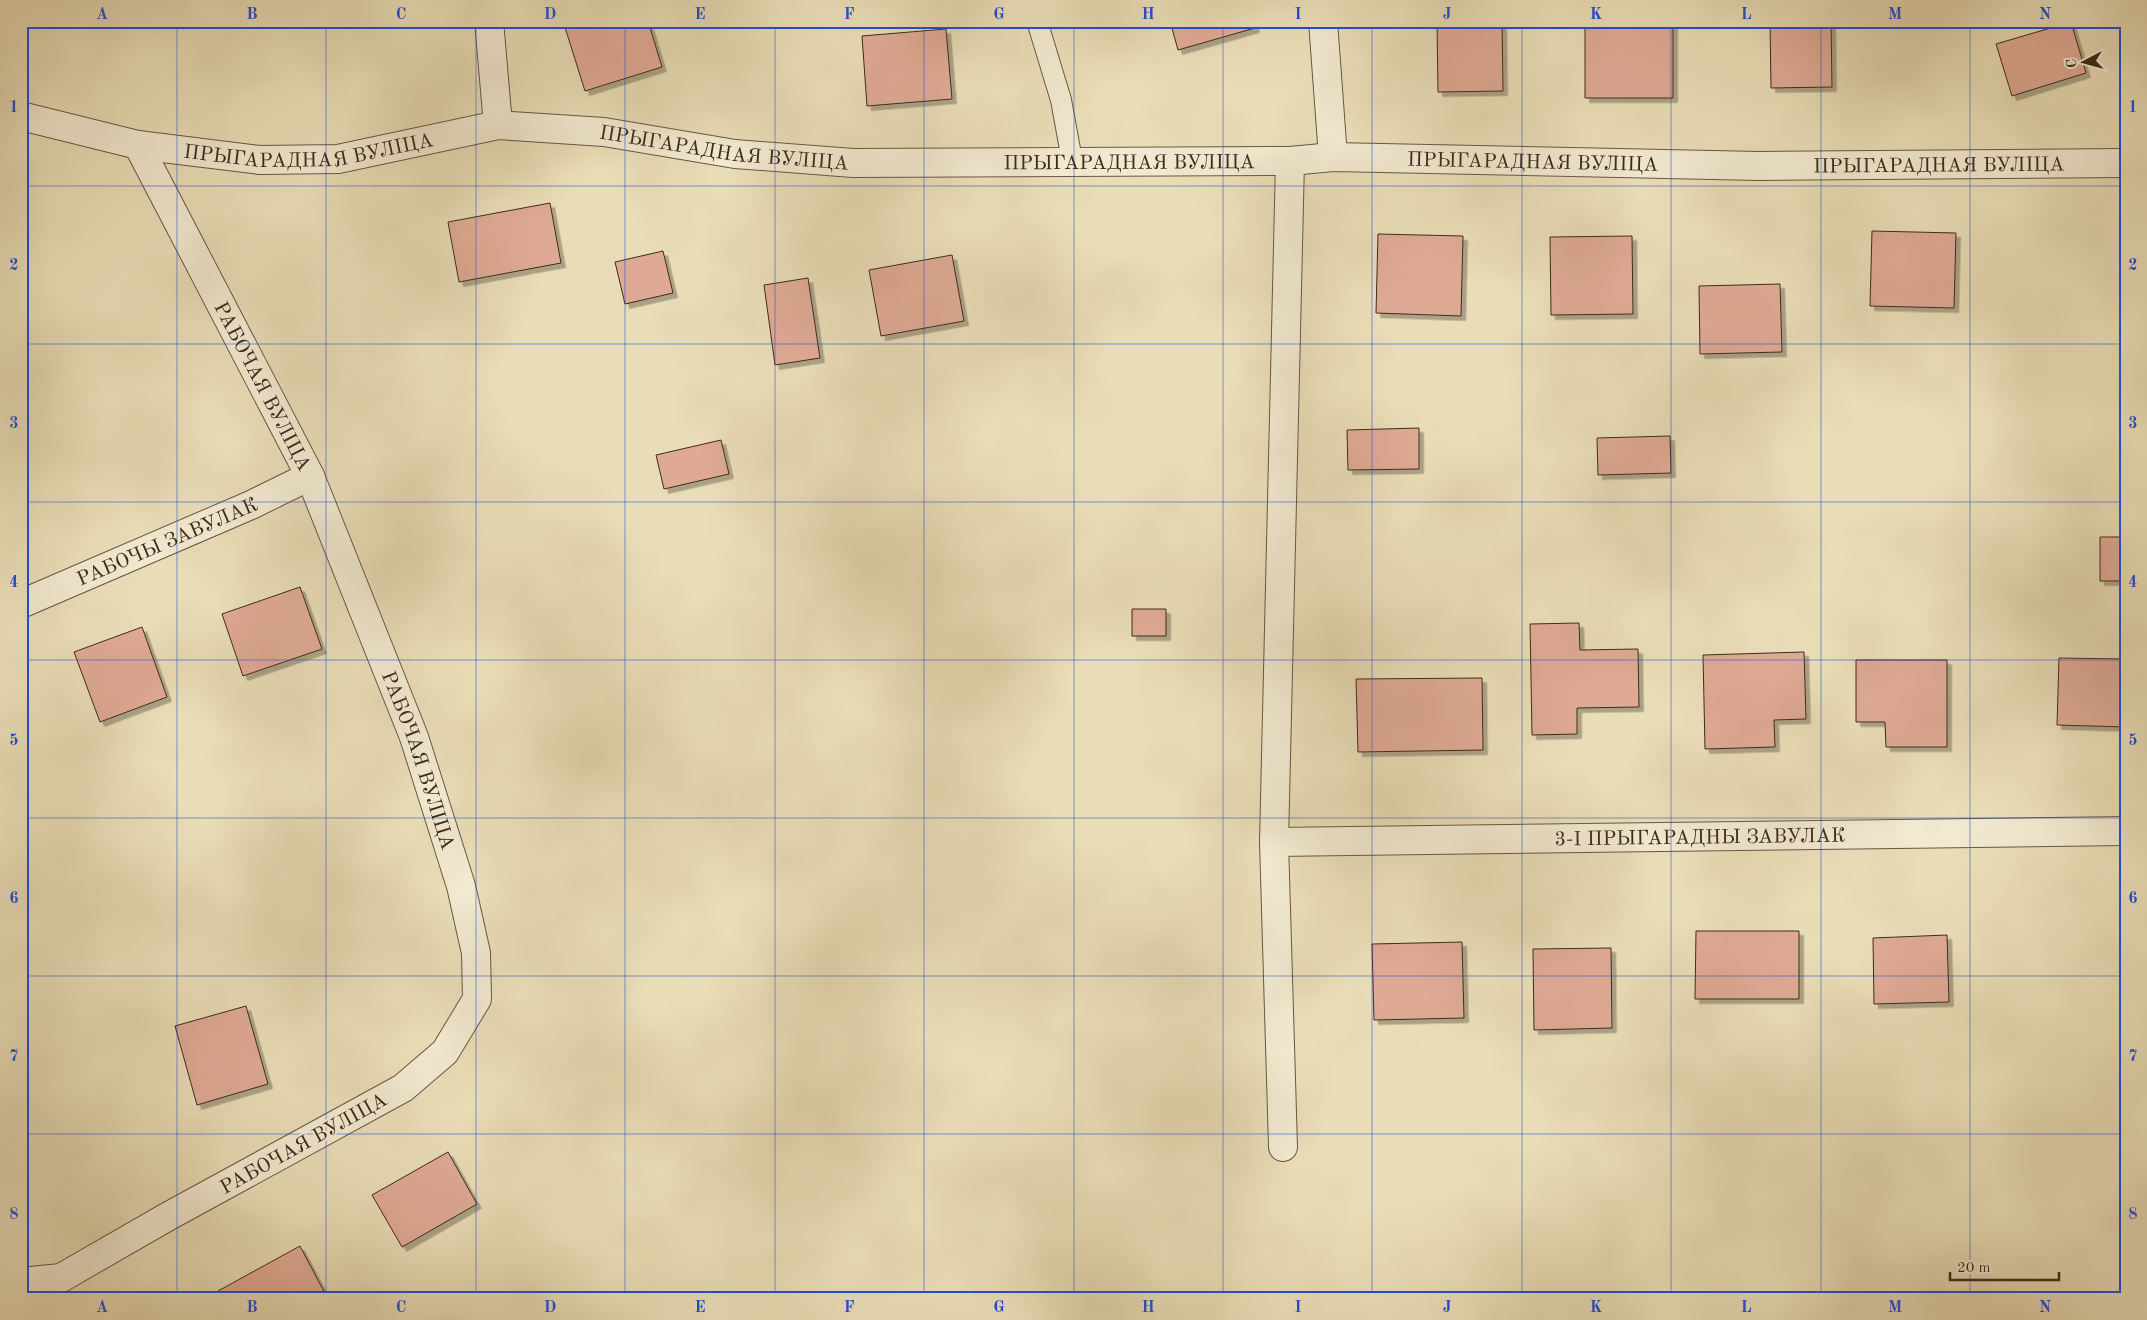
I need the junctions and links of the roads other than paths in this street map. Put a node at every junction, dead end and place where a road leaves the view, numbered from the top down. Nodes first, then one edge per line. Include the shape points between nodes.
1 (489, 21) edge
2 (1037, 21) edge
3 (1323, 21) edge
4 (21, 116) edge
5 (498, 124) junction
6 (138, 145) junction
7 (1333, 157) junction
8 (1072, 160) junction
9 (1290, 161) junction
10 (2126, 162) edge
11 (310, 476) junction
12 (21, 604) edge
13 (2126, 831) edge
14 (1274, 842) junction
15 (1283, 1147) dead end
16 (21, 1282) edge

1 - 5 street
2 - 8 lane via 1061,100
3 - 7 street
4 - 6 street
5 - 6 street, ПРЫГАРАДНАЯ ВУЛІЦА via 338,159 260,160
5 - 8 street, ПРЫГАРАДНАЯ ВУЛІЦА via 604,132 735,154 853,163
6 - 11 street, РАБОЧАЯ ВУЛІЦА
7 - 9 street, ПРЫГАРАДНАЯ ВУЛІЦА
7 - 10 street, ПРЫГАРАДНАЯ ВУЛІЦА via 1759,166
8 - 9 street, ПРЫГАРАДНАЯ ВУЛІЦА
9 - 14 street
11 - 12 street, РАБОЧЫ ЗАВУЛАК via 251,505
11 - 16 street, РАБОЧАЯ ВУЛІЦА via 414,737 461,886 476,952 477,1000 444,1052 403,1088 61,1278
13 - 14 street, 3-І ПРЫГАРАДНЫ ЗАВУЛАК
14 - 15 street

